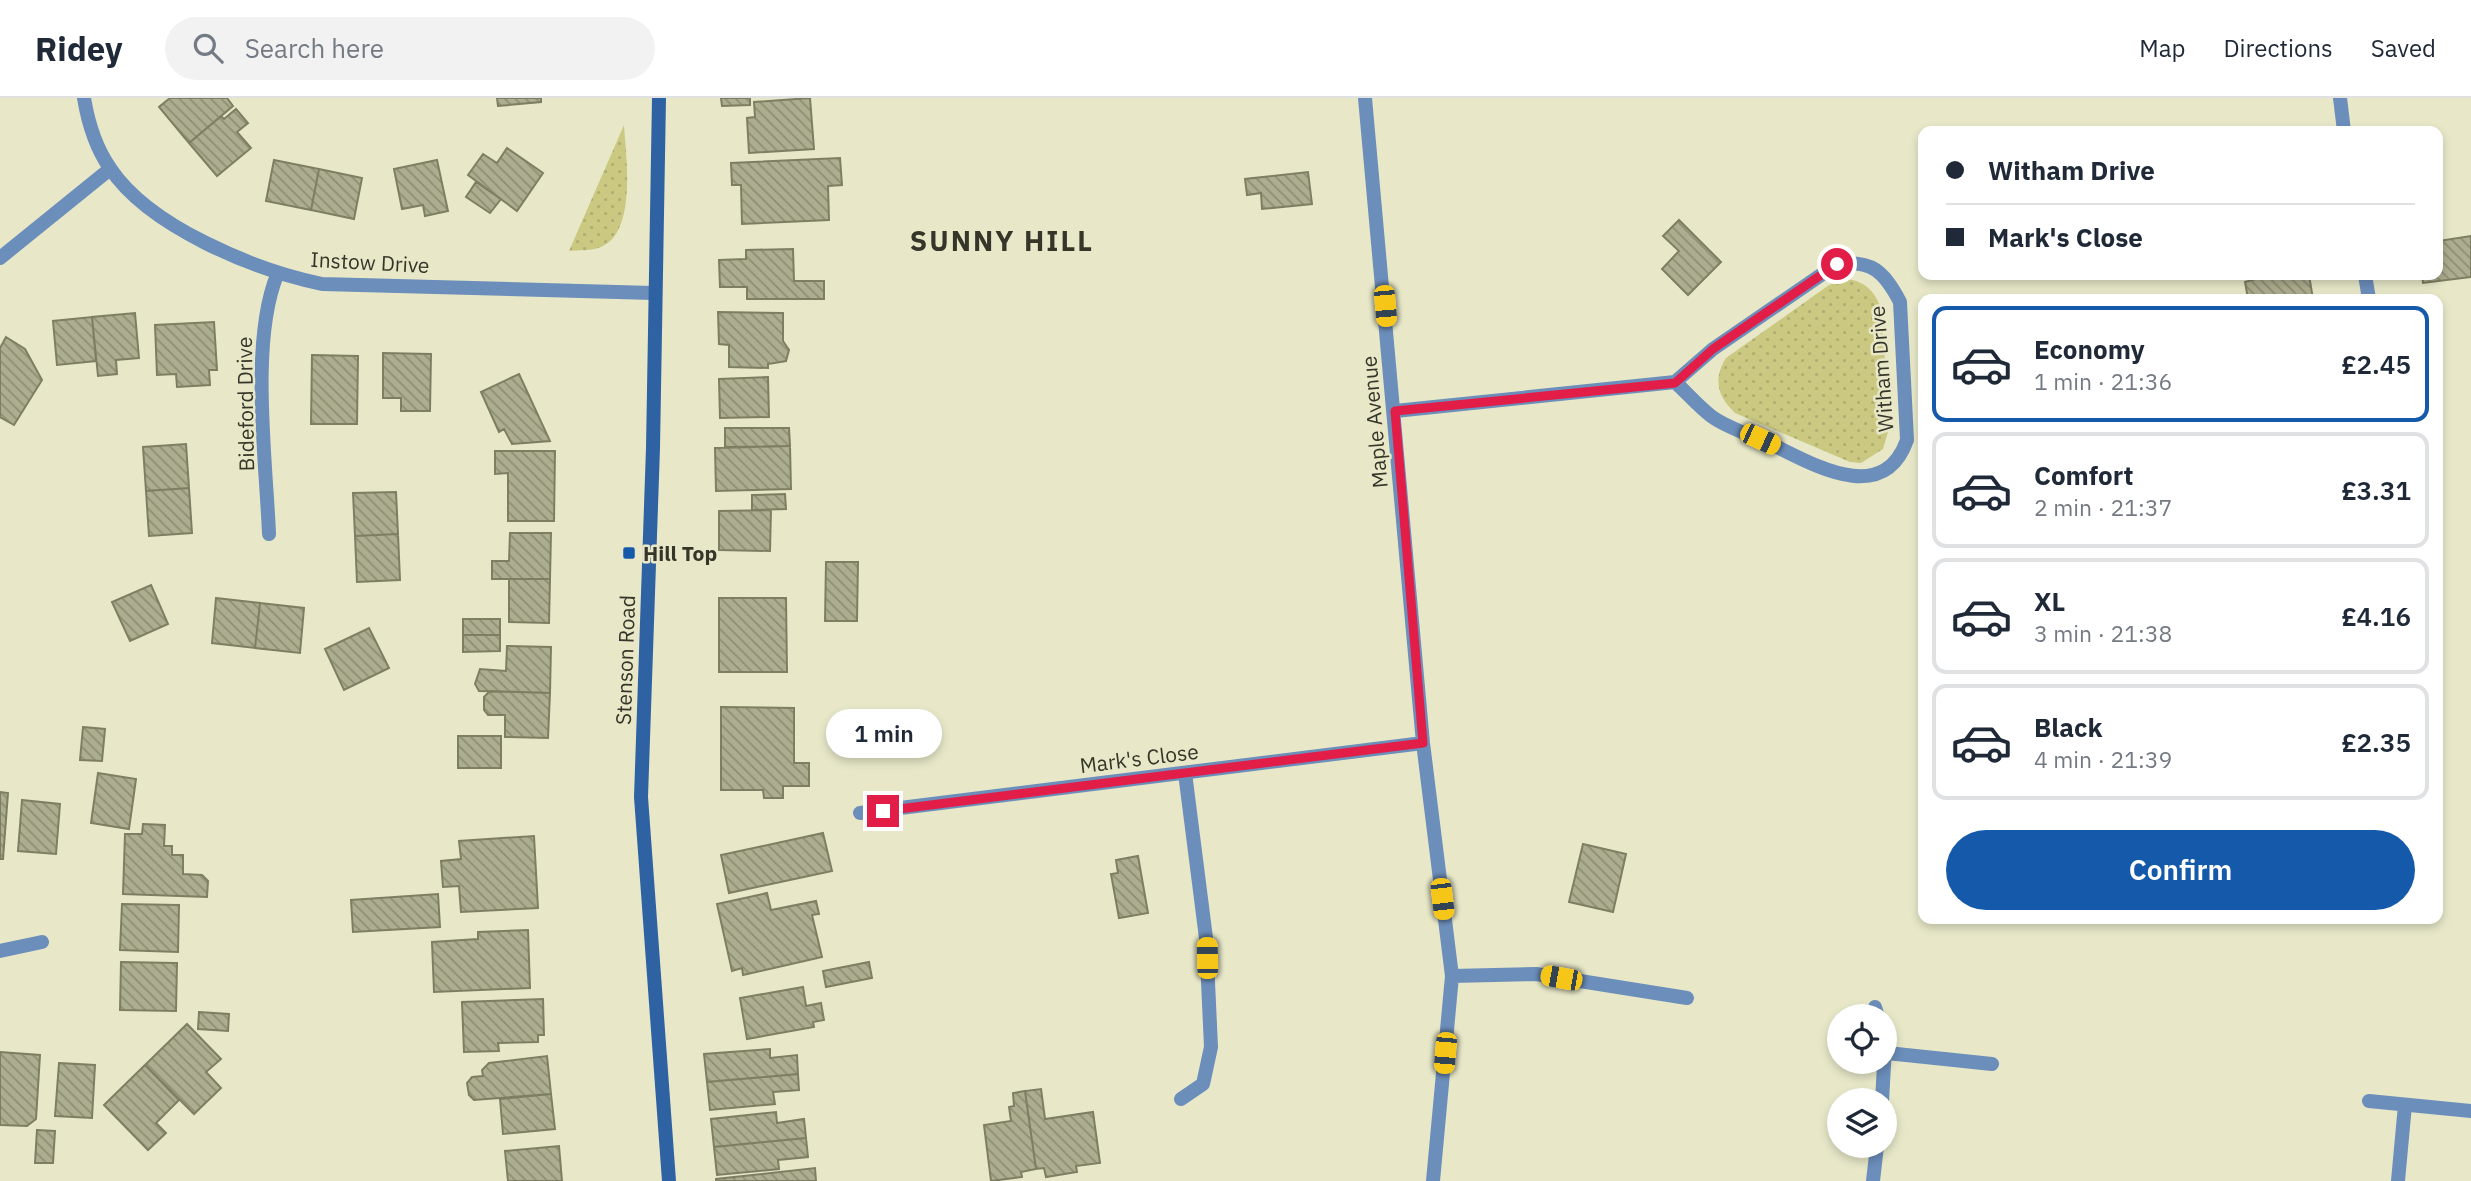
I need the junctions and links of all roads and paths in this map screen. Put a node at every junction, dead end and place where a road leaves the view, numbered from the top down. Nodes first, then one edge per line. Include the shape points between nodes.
1 (84, 98) edge
2 (659, 98) edge
3 (1365, 98) edge
4 (2340, 98) edge
5 (2343, 126) edge
6 (110, 169) junction
7 (0, 258) edge
8 (277, 275) junction
9 (653, 293) junction
10 (1675, 383) junction
11 (1395, 411) junction
12 (269, 534) dead end
13 (1423, 743) junction
14 (1185, 773) junction
15 (860, 813) dead end
16 (42, 942) dead end
17 (0, 951) edge
18 (1452, 976) junction
19 (1687, 998) dead end
20 (1897, 1051) edge
21 (1992, 1064) dead end
22 (1181, 1099) dead end
23 (2370, 1101) dead end
24 (2405, 1105) junction
25 (2471, 1111) edge
26 (1876, 1158) edge
27 (669, 1181) edge
28 (1433, 1181) edge
29 (1873, 1181) edge
30 (2398, 1181) edge

1 - 6 street, Instow Drive via 96,142
2 - 9 street, Stenson Road
3 - 11 street, Maple Avenue
4 - 5 street
6 - 7 street
6 - 8 street, Instow Drive via 145,207
8 - 9 street, Instow Drive via 322,284
8 - 12 street, Bideford Drive via 262,352
9 - 27 street, Stenson Road via 653,448 641,797
10 - 10 street, Witham Drive via 1713,349 1837,264 1860,262 1877,270 1900,302 1907,440 1902,454 1873,475 1834,474 1712,416
10 - 11 street
11 - 13 street, Maple Avenue
13 - 14 street, Mark's Close
13 - 18 street, Maple Avenue
14 - 15 street, Mark's Close
14 - 22 street via 1206,938 1211,1047 1203,1084
16 - 17 street
18 - 19 street via 1536,974
18 - 28 street, Maple Avenue
20 - 21 street
23 - 24 street
24 - 25 street
24 - 30 street
26 - 29 street

